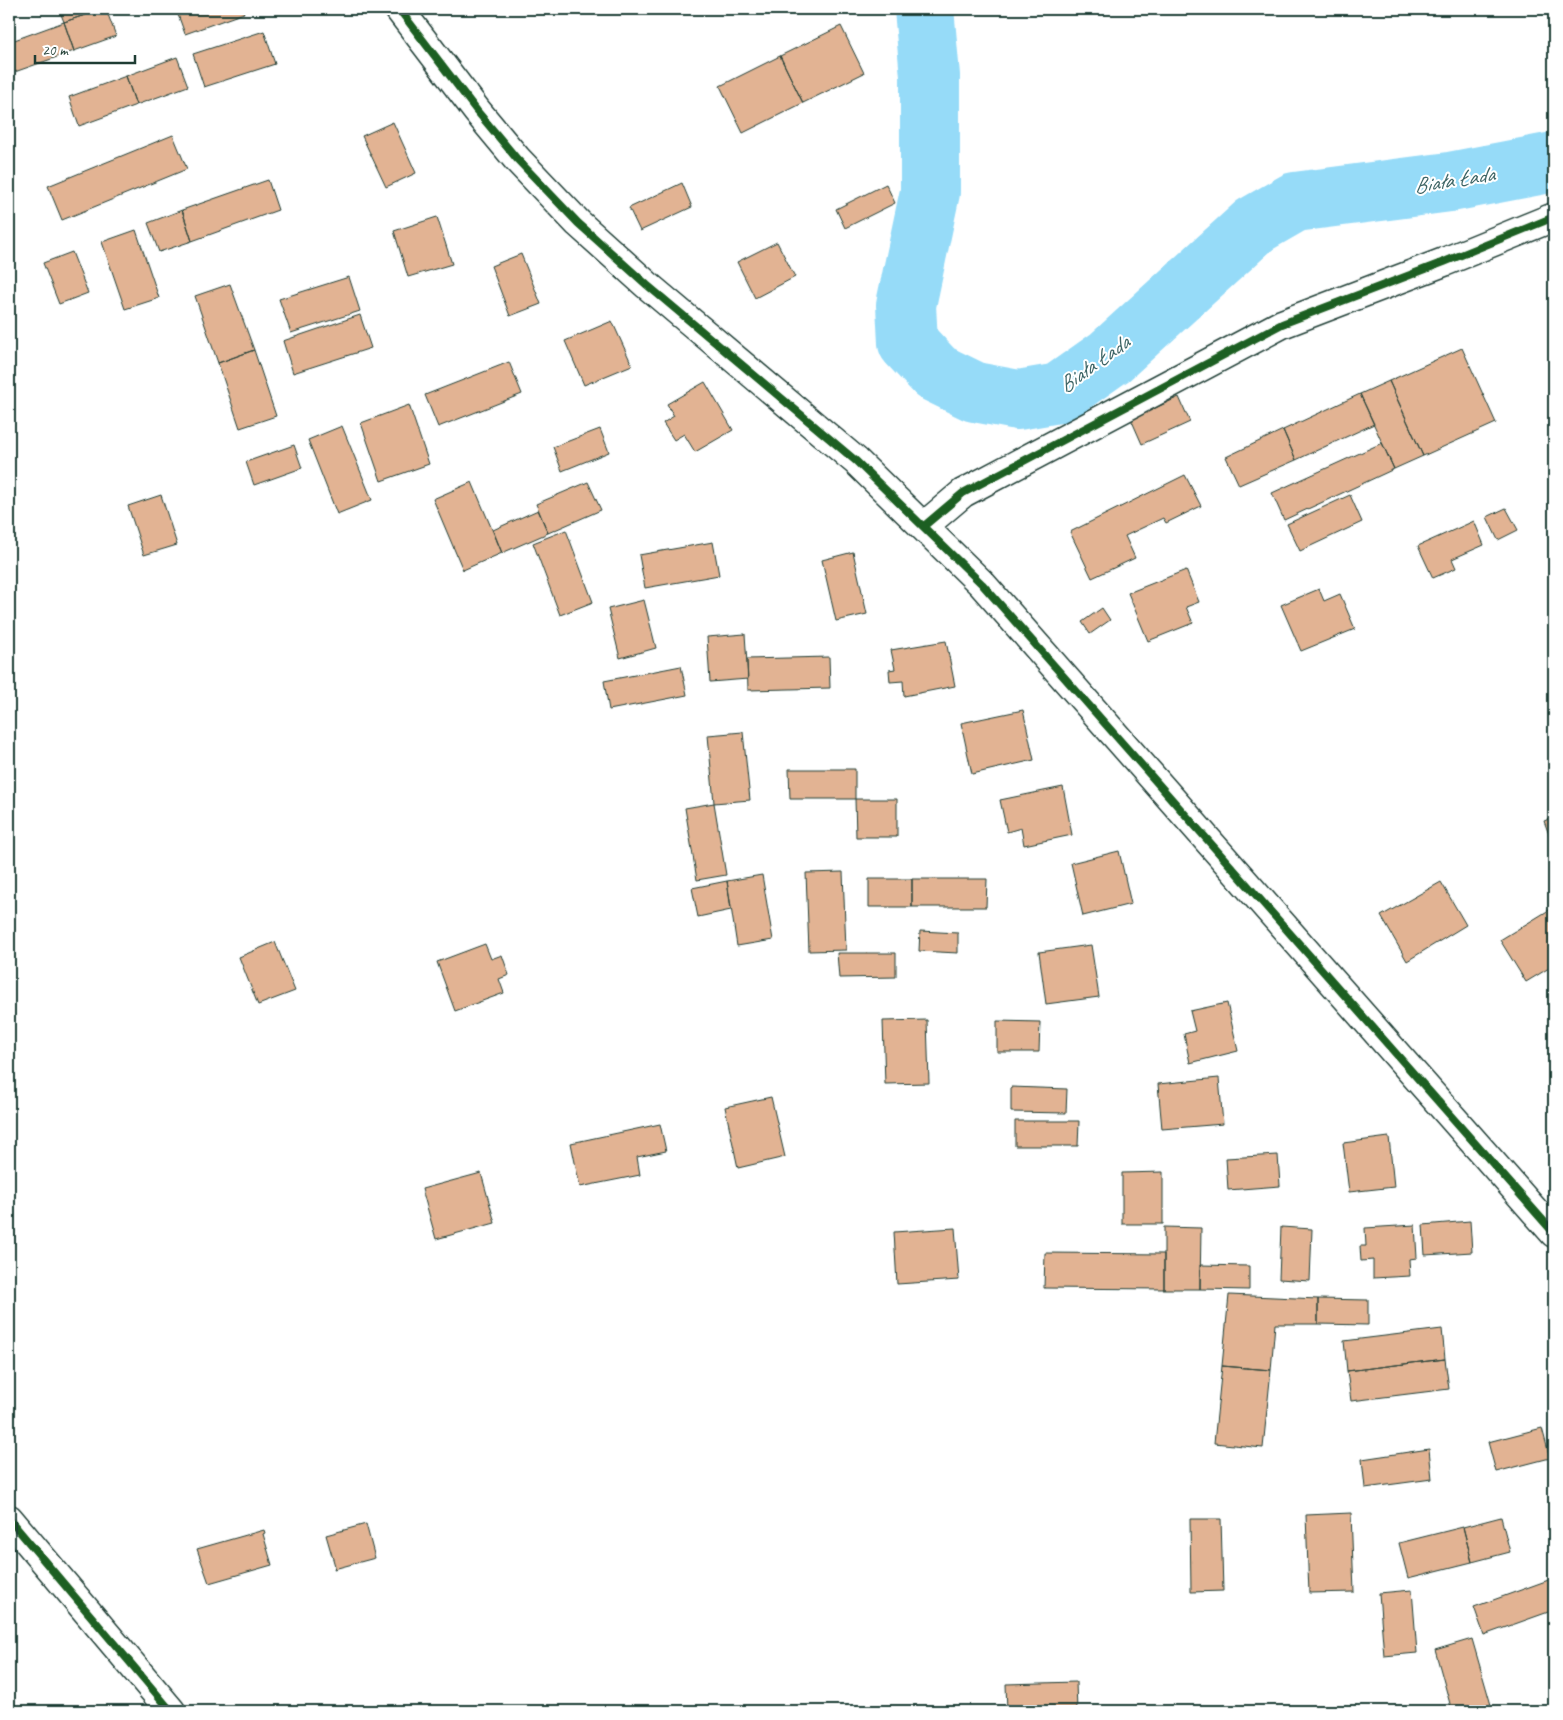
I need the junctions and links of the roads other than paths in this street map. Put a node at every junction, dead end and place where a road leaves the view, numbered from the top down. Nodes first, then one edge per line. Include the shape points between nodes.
1 (399, 9) edge
2 (1554, 218) edge
3 (924, 526) junction
4 (1554, 1233) edge
5 (9, 1519) edge
6 (170, 1711) edge

1 - 3 street via 477,111 567,211 647,285 856,461
2 - 3 street via 1282,324 963,493
3 - 4 street via 1049,658
5 - 6 street

